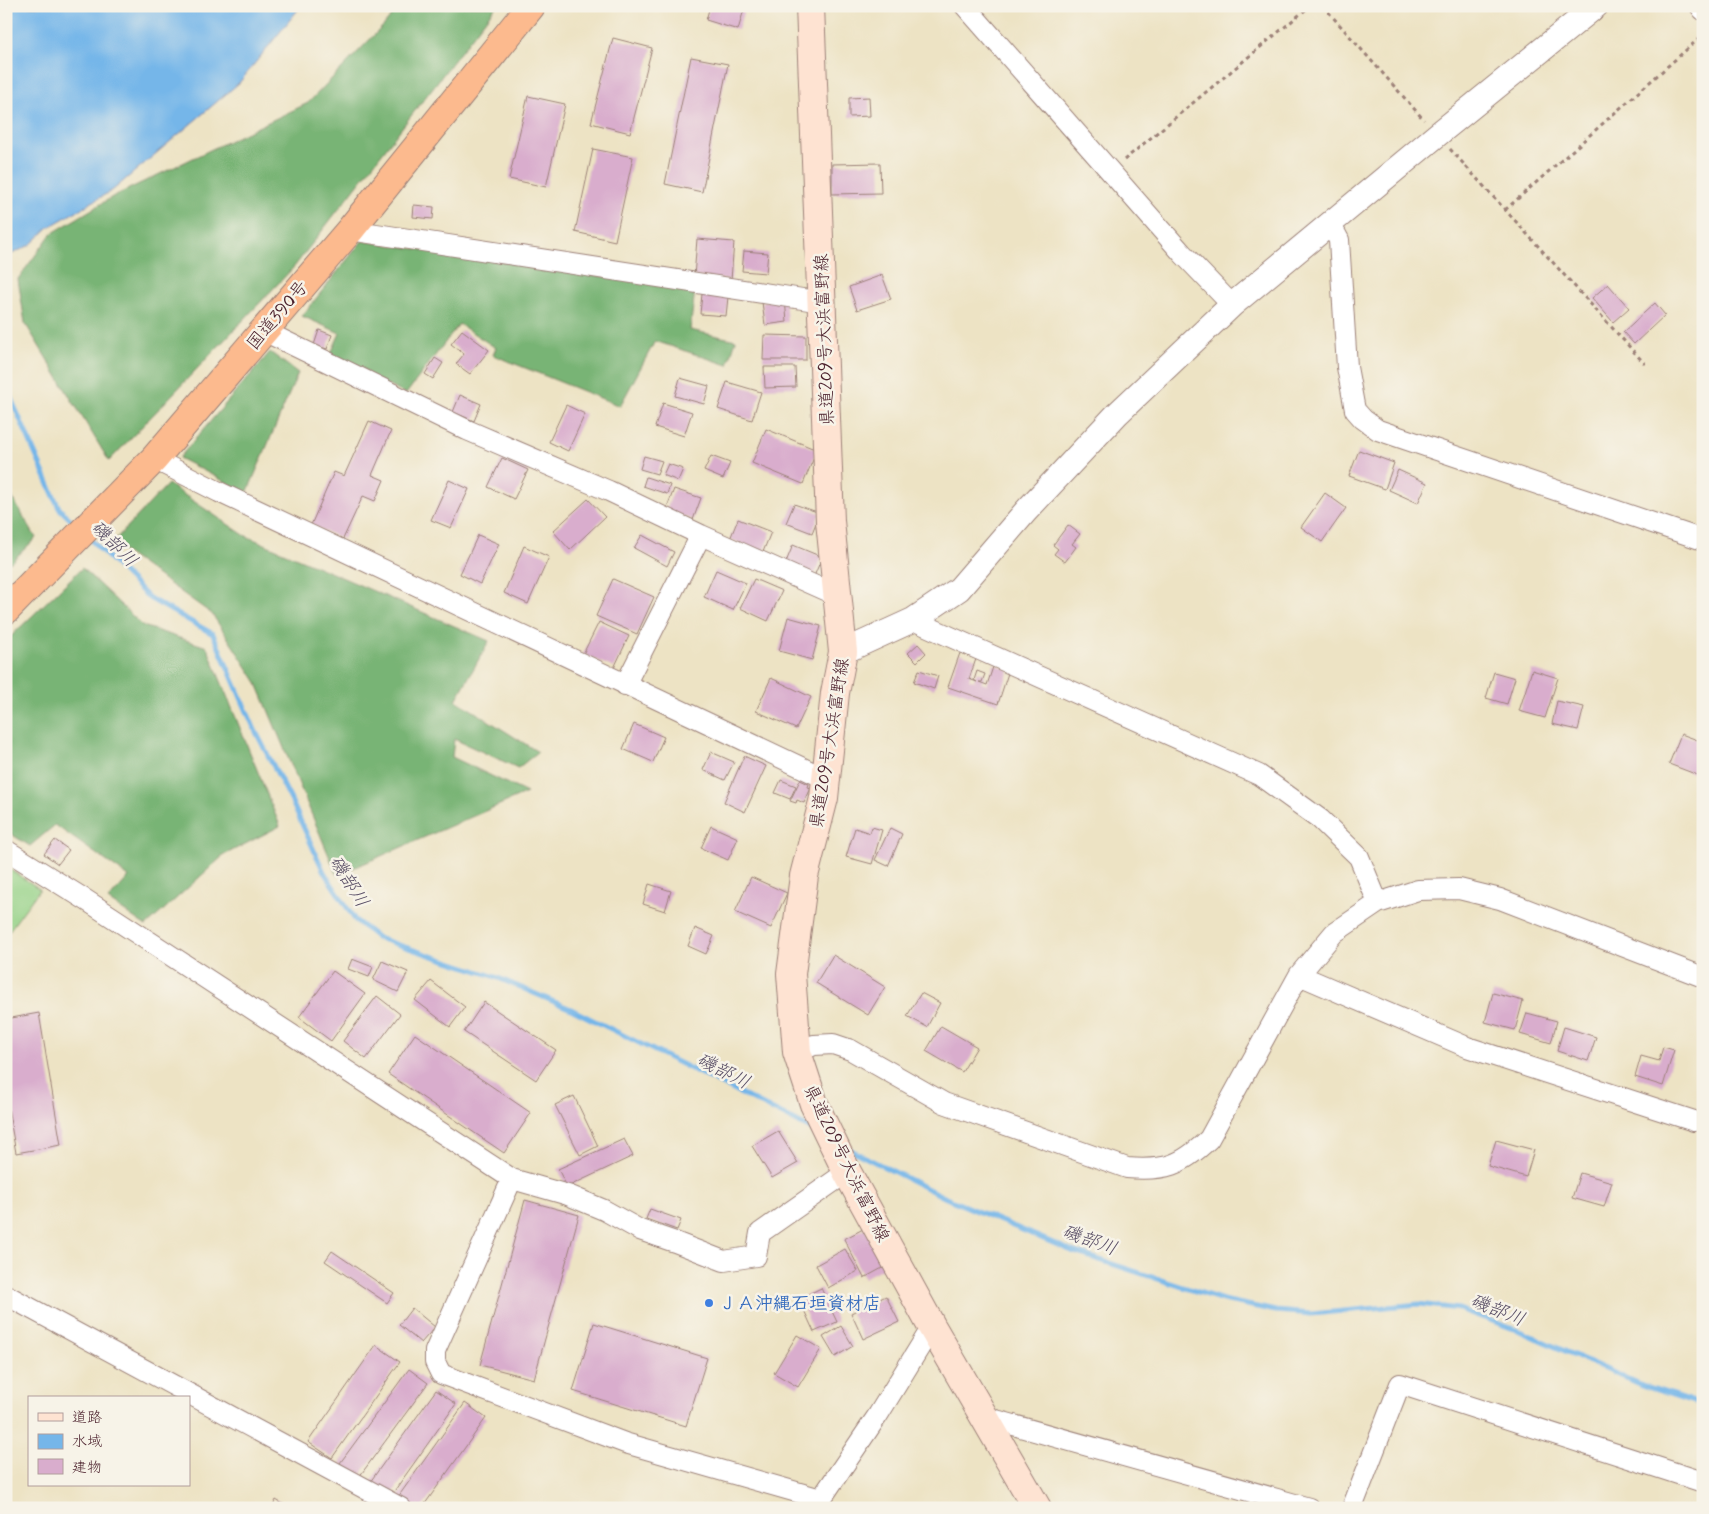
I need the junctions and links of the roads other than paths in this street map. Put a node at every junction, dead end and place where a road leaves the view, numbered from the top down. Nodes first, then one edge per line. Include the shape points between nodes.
1 (531, 6) edge
2 (810, 6) edge
3 (965, 6) edge
4 (1596, 6) edge
5 (1700, 6) edge
6 (1703, 10) edge
7 (1330, 225) junction
8 (350, 230) junction
9 (822, 302) junction
10 (1232, 305) junction
11 (264, 331) junction
12 (154, 459) junction
13 (701, 535) junction
14 (1703, 540) edge
15 (838, 596) junction
16 (6, 610) edge
17 (914, 620) junction
18 (843, 652) junction
19 (625, 685) junction
20 (826, 779) junction
21 (6, 850) edge
22 (1378, 903) junction
23 (1299, 975) junction
24 (1703, 977) edge
25 (797, 1052) junction
26 (1694, 1121) dead end
27 (848, 1172) junction
28 (512, 1178) junction
29 (6, 1295) edge
30 (932, 1327) junction
31 (985, 1417) junction
32 (1703, 1482) edge
33 (818, 1505) edge
34 (401, 1508) edge
35 (1037, 1508) edge
36 (1309, 1508) edge
37 (1352, 1508) edge

1 - 8 highway, 国道390号
2 - 9 main road, 県道209号大浜富野線
3 - 10 street via 1182,253
4 - 7 street
5 - 6 street
7 - 10 street
7 - 14 street via 1339,240 1347,367 1355,410 1363,419 1378,430
8 - 9 street
8 - 11 highway, 国道390号
9 - 15 main road, 県道209号大浜富野線 via 830,521
10 - 17 street via 1118,414 1026,511 959,589
11 - 12 highway, 国道390号
11 - 13 street via 467,430 609,490
12 - 16 highway, 国道390号
12 - 19 street
13 - 15 street
13 - 19 street
15 - 18 main road, 県道209号大浜富野線
17 - 18 street
17 - 22 street via 1259,775 1320,819 1359,857
18 - 20 main road, 県道209号大浜富野線
19 - 20 street
20 - 25 main road, 県道209号大浜富野線 via 804,876 790,974
21 - 28 street
22 - 23 street via 1334,933
22 - 24 street via 1418,890 1459,889 1500,899
23 - 25 street via 1209,1139 1192,1155 1172,1165 1150,1170 1127,1168 944,1103 851,1050 833,1044 814,1045
23 - 26 street via 1467,1047
25 - 27 main road, 県道209号大浜富野線 via 814,1104
27 - 28 street via 760,1234 756,1256 724,1261 640,1230 568,1195
27 - 30 main road, 県道209号大浜富野線
28 - 33 street via 435,1351 435,1362 441,1374 625,1443
29 - 34 street
30 - 31 main road, 県道209号大浜富野線
30 - 33 street
31 - 35 main road, 県道209号大浜富野線
31 - 36 street
32 - 37 street via 1400,1384

